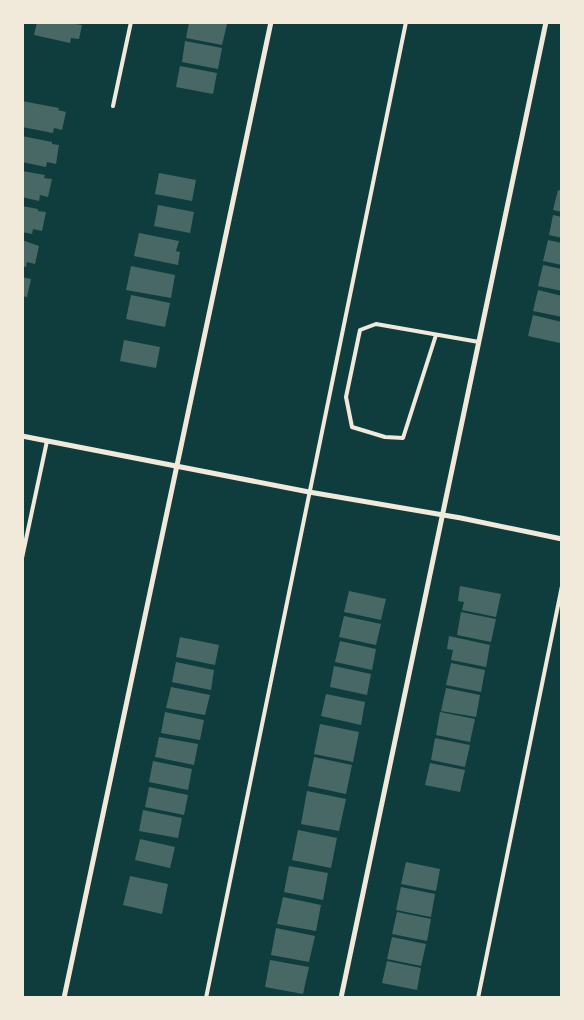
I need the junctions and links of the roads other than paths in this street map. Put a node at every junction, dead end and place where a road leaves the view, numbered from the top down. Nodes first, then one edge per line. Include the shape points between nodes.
1 (131, 22) edge
2 (271, 22) edge
3 (406, 22) edge
4 (546, 22) edge
5 (113, 106) dead end
6 (436, 335) junction
7 (479, 342) junction
8 (22, 436) edge
9 (47, 441) junction
10 (176, 466) junction
11 (309, 492) junction
12 (443, 515) junction
13 (562, 539) edge
14 (22, 558) edge
15 (562, 586) edge
16 (64, 998) edge
17 (206, 998) edge
18 (341, 998) edge
19 (478, 998) edge

1 - 5 lane
2 - 10 street
3 - 11 lane
4 - 7 street
6 - 6 lane via 376,324 360,330 346,397 352,427 385,437 404,438
6 - 7 lane
7 - 12 street
8 - 9 street
9 - 10 street
9 - 14 lane
10 - 11 street
10 - 16 street
11 - 12 street
11 - 17 lane
12 - 13 street
12 - 18 street
15 - 19 lane

